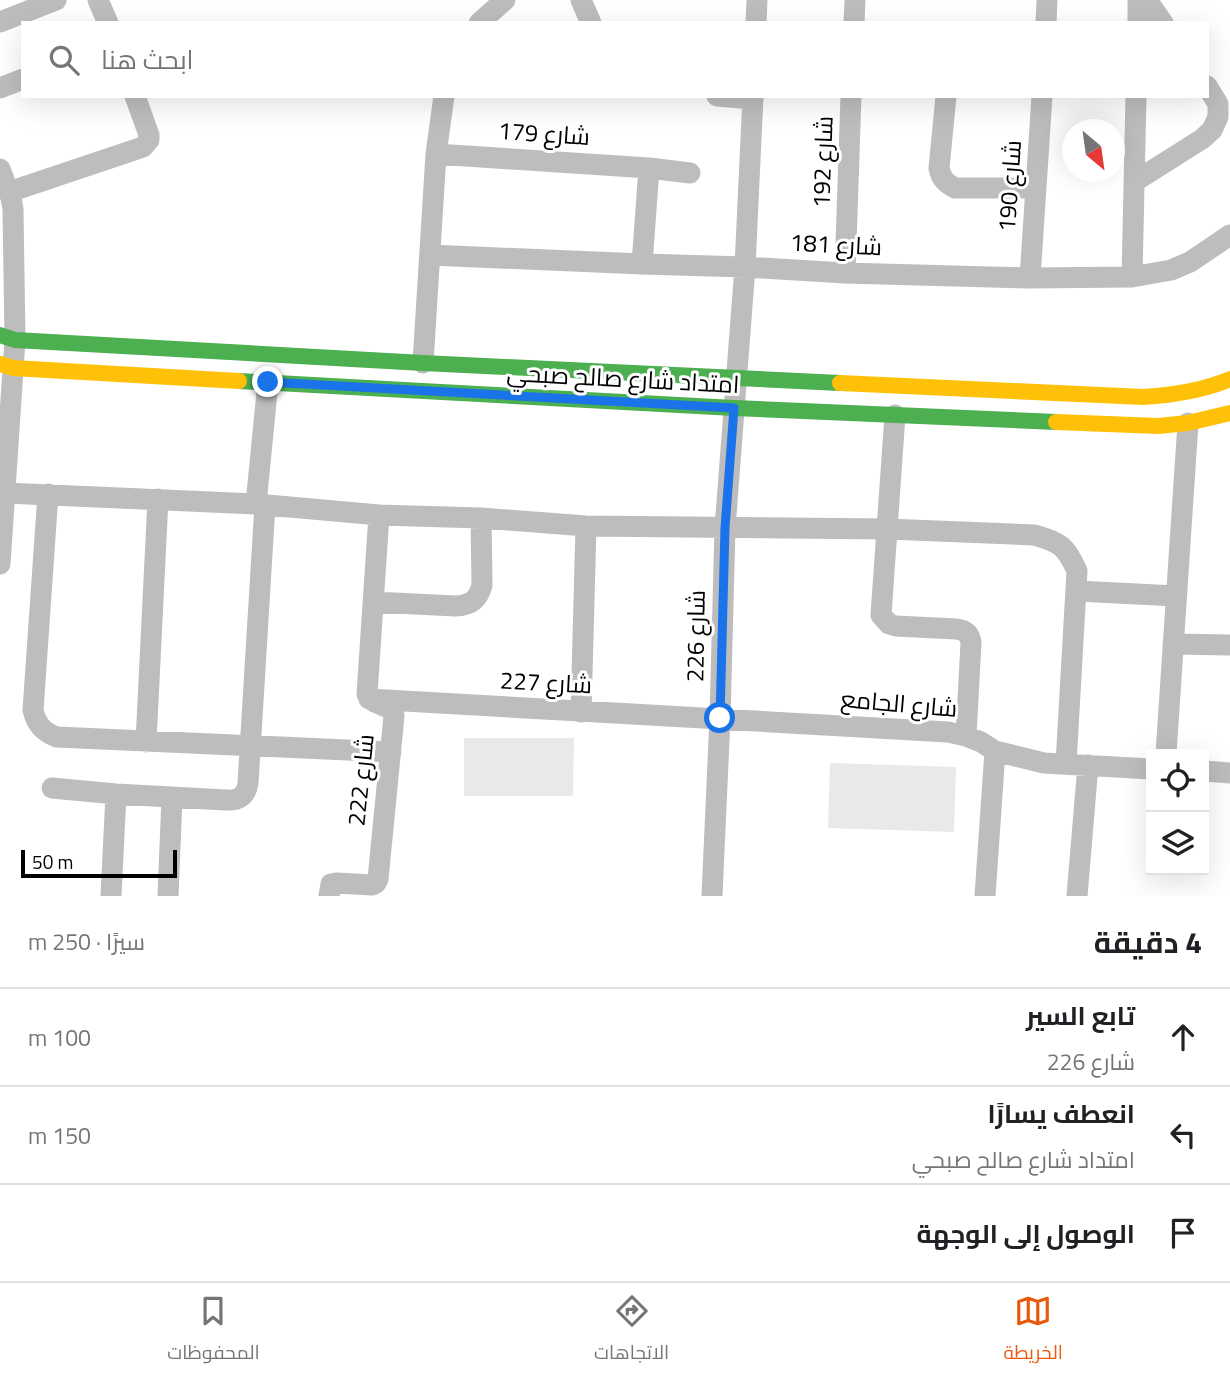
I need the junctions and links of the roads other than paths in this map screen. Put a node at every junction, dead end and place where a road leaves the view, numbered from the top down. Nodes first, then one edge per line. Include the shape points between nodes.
1 (56, 0) edge
2 (98, 0) edge
3 (505, 0) edge
4 (581, 0) edge
5 (757, 0) edge
6 (855, 0) edge
7 (1047, 0) edge
8 (1138, 0) edge
9 (1147, 0) edge
10 (106, 21) edge
11 (481, 21) edge
12 (590, 21) edge
13 (756, 21) edge
14 (854, 21) edge
15 (1046, 21) edge
16 (1138, 21) edge
17 (1162, 21) edge
18 (0, 22) edge
19 (21, 80) edge
20 (0, 88) edge
21 (1209, 89) edge
22 (136, 98) edge
23 (444, 98) edge
24 (753, 98) edge
25 (851, 98) edge
26 (946, 98) edge
27 (1041, 98) edge
28 (1136, 98) edge
29 (436, 154) junction
30 (649, 167) junction
31 (0, 169) edge
32 (690, 173) dead end
33 (1134, 182) junction
34 (1036, 188) junction
35 (9, 192) junction
36 (1230, 235) edge
37 (430, 255) junction
38 (642, 264) junction
39 (745, 267) junction
40 (845, 272) junction
41 (1132, 277) junction
42 (1030, 278) junction
43 (7, 338) edge
44 (423, 363) junction
45 (6, 366) edge
46 (737, 377) junction
47 (1230, 379) edge
48 (268, 382) junction
49 (734, 408) junction
50 (1230, 413) edge
51 (895, 415) junction
52 (1188, 423) junction
53 (5, 492) junction
54 (48, 494) junction
55 (158, 499) junction
56 (261, 505) junction
57 (379, 515) junction
58 (481, 518) junction
59 (586, 526) junction
60 (725, 528) junction
61 (887, 529) junction
62 (0, 553) edge
63 (0, 564) edge
64 (1077, 591) junction
65 (1176, 596) junction
66 (373, 602) junction
67 (1173, 644) junction
68 (1230, 645) edge
69 (369, 699) junction
70 (581, 712) junction
71 (720, 718) junction
72 (966, 736) junction
73 (146, 742) junction
74 (250, 747) junction
75 (1166, 749) edge
76 (995, 751) junction
77 (391, 752) junction
78 (1066, 764) junction
79 (1088, 765) junction
80 (1146, 769) edge
81 (1209, 771) edge
82 (1230, 773) edge
83 (52, 788) dead end
84 (116, 794) junction
85 (172, 797) junction
86 (375, 890) edge
87 (111, 896) edge
88 (168, 896) edge
89 (329, 896) edge
90 (712, 896) edge
91 (985, 896) edge
92 (1077, 896) edge

1 - 18 street
2 - 10 street
3 - 11 street
4 - 12 street
5 - 13 street
6 - 14 street
7 - 15 street
8 - 16 street
9 - 17 street
19 - 20 street
21 - 33 street via 1218,104 1212,130
22 - 35 street via 149,135 143,146
23 - 29 street
24 - 39 street, شارع 226
25 - 40 street, شارع 192
26 - 34 street via 939,169 947,184 955,188
27 - 34 street, شارع 190
28 - 33 street
29 - 30 street, شارع 179
29 - 37 street
30 - 32 street, شارع 179
30 - 38 street
31 - 35 street
33 - 41 street
34 - 42 street, شارع 190
35 - 43 street via 14,220
36 - 41 street, شارع 181 via 1190,262
37 - 38 street, شارع 181
37 - 44 street
38 - 39 street, شارع 181
39 - 40 street, شارع 181
39 - 46 street, شارع 226
40 - 42 street, شارع 181
41 - 42 street, شارع 181
43 - 44 street, امتداد شارع صالح صبحي
43 - 45 street
44 - 46 street, امتداد شارع صالح صبحي
45 - 48 street, امتداد شارع صالح صبحي
45 - 53 street
46 - 47 street, امتداد شارع صالح صبحي via 1143,397 1186,394
46 - 49 street, شارع 226
48 - 49 street, امتداد شارع صالح صبحي
48 - 56 street
49 - 51 street, امتداد شارع صالح صبحي
49 - 60 street, شارع 226
50 - 52 street, امتداد شارع صالح صبحي
51 - 52 street, امتداد شارع صالح صبحي via 1158,426
51 - 61 street
52 - 65 street
53 - 54 street
53 - 62 street
54 - 55 street
54 - 73 street via 35,719 47,734 57,737
55 - 56 street
55 - 73 street
56 - 57 street
56 - 74 street
57 - 58 street
57 - 66 street, شارع 222
58 - 59 street
58 - 66 street via 482,585 474,602 465,606
59 - 60 street
59 - 70 street
60 - 61 street
60 - 71 street, شارع 226
61 - 64 street via 1034,535 1053,540 1069,553 1077,571
61 - 72 street via 884,620 895,626 962,630 970,638
62 - 63 street
64 - 65 street
64 - 78 street
65 - 67 street
66 - 69 street, شارع 222
67 - 68 street
67 - 75 street
69 - 70 street, شارع 227
69 - 77 street, شارع 222 via 393,712
70 - 71 street, شارع 227
71 - 72 street, شارع الجامع
71 - 90 street, شارع 226
72 - 76 street, شارع الجامع
73 - 74 street
74 - 77 street
74 - 85 street via 247,791 242,797 234,801
76 - 78 street, شارع الجامع via 1044,764
76 - 91 street
77 - 86 street, شارع 222
78 - 79 street, شارع الجامع
79 - 80 street, شارع الجامع
79 - 92 street
81 - 82 street
83 - 84 street
84 - 85 street
84 - 87 street
85 - 88 street
86 - 89 street, شارع 222 via 372,885 331,884

